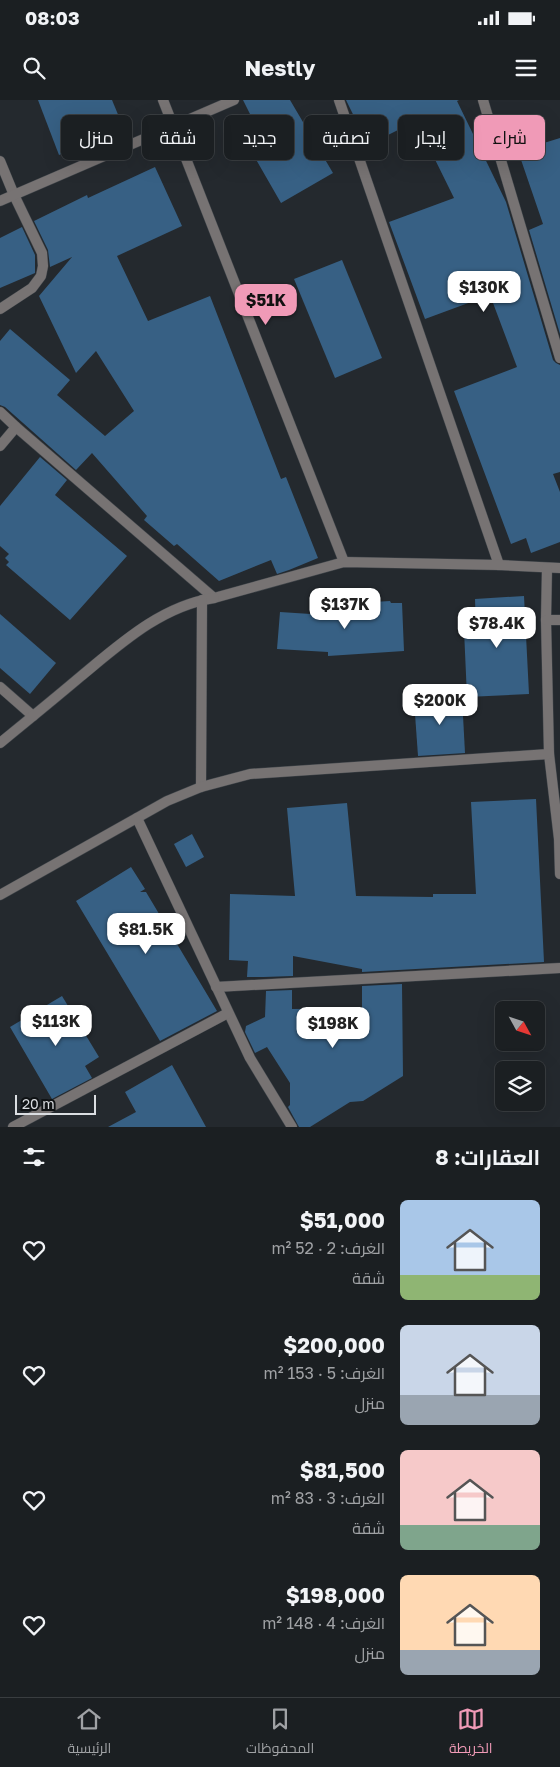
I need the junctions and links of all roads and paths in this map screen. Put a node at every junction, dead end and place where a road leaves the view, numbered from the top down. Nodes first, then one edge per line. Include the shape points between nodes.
1 (163, 100) edge
2 (234, 100) edge
3 (339, 100) edge
4 (483, 100) edge
5 (170, 115) edge
6 (198, 115) edge
7 (142, 139) edge
8 (188, 160) edge
9 (0, 161) edge
10 (14, 195) junction
11 (0, 201) edge
12 (0, 309) edge
13 (560, 358) edge
14 (0, 412) edge
15 (16, 427) junction
16 (0, 446) edge
17 (344, 562) junction
18 (499, 565) junction
19 (547, 568) junction
20 (560, 568) edge
21 (214, 598) junction
22 (202, 600) junction
23 (546, 620) junction
24 (560, 620) edge
25 (0, 687) edge
26 (33, 716) junction
27 (0, 743) edge
28 (549, 754) junction
29 (202, 787) junction
30 (138, 818) junction
31 (560, 874) edge
32 (0, 895) edge
33 (560, 968) edge
34 (216, 987) junction
35 (228, 1013) junction
36 (13, 1127) edge
37 (292, 1127) edge

1 - 5 street
2 - 6 street
3 - 18 street
4 - 13 street
7 - 10 street
8 - 17 street
9 - 10 street
10 - 11 street
10 - 12 street via 42,253 43,266 41,276 32,288
14 - 15 street
15 - 16 street
15 - 21 street
17 - 18 street
17 - 21 street
18 - 19 street
19 - 20 street
19 - 23 street
21 - 22 street
22 - 26 street via 166,613 125,640
22 - 29 street
23 - 24 street
23 - 28 street
25 - 26 street
26 - 27 street
28 - 29 street via 250,774
28 - 31 street
29 - 30 street via 167,801
30 - 32 street
30 - 34 street
33 - 34 street
34 - 35 street
35 - 36 street
35 - 37 street via 250,1058

